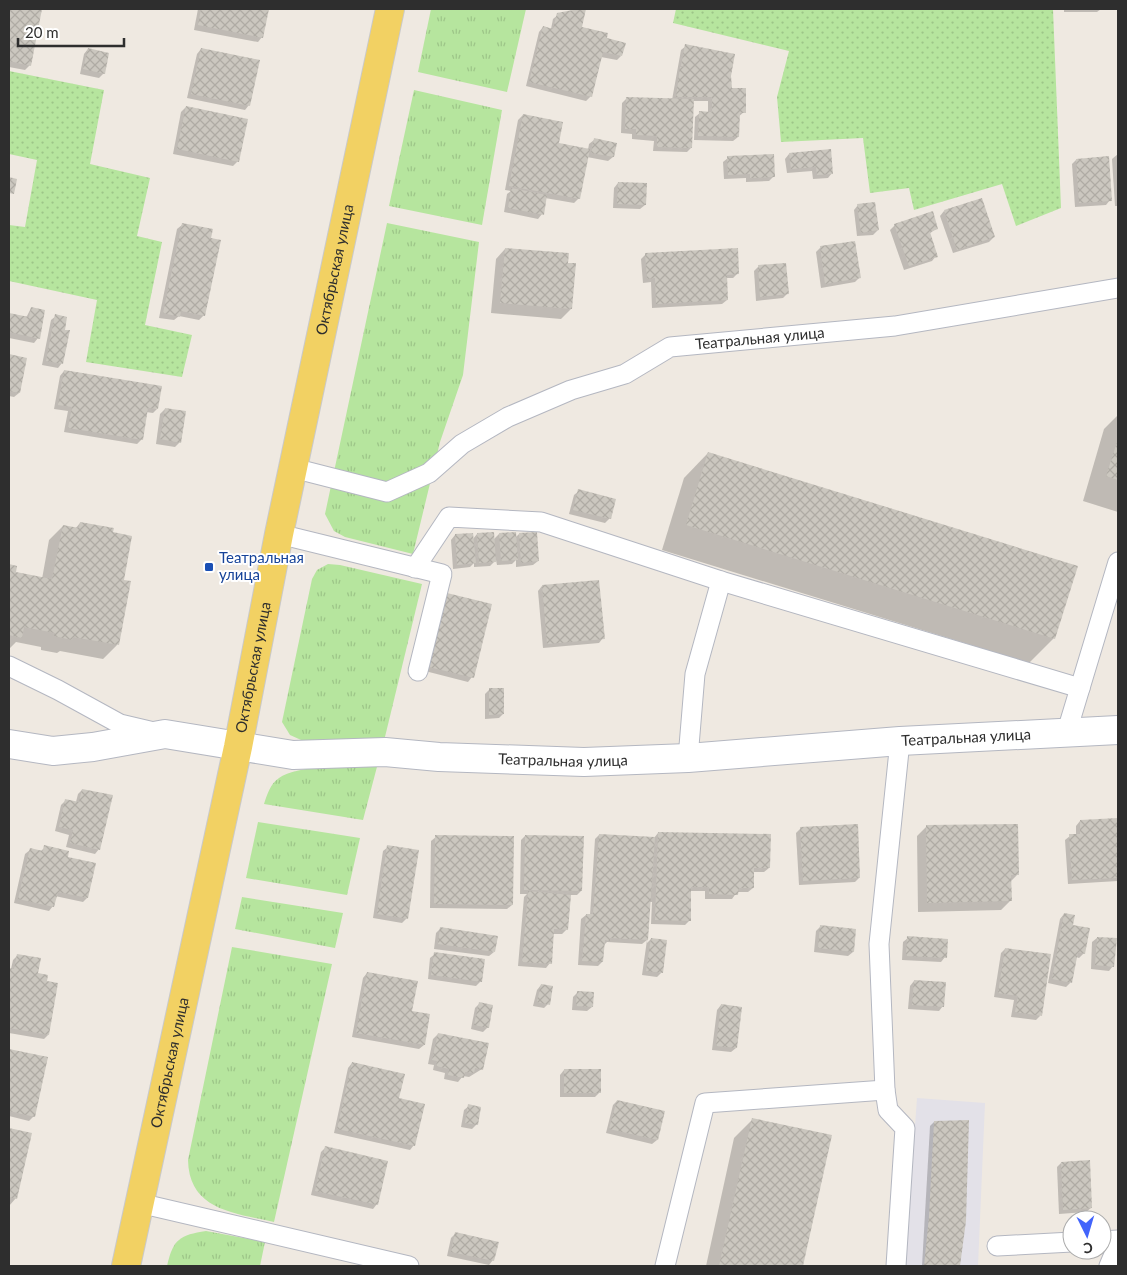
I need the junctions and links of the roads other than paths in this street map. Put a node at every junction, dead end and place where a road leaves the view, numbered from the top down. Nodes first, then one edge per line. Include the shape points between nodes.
1 (390, 9) edge
2 (1118, 288) edge
3 (293, 468) junction
4 (279, 534) junction
5 (1118, 562) edge
6 (415, 568) junction
7 (721, 581) junction
8 (9, 666) edge
9 (418, 671) dead end
10 (1080, 688) junction
11 (1118, 730) edge
12 (1067, 732) junction
13 (165, 734) junction
14 (900, 741) junction
15 (9, 744) edge
16 (238, 747) junction
17 (688, 758) junction
18 (885, 1090) junction
19 (139, 1203) junction
20 (1062, 1243) edge
21 (1118, 1245) edge
22 (997, 1246) dead end
23 (126, 1266) edge
24 (409, 1266) edge
25 (665, 1266) edge
26 (896, 1266) edge
27 (1109, 1266) edge

1 - 3 main road, Октябрьская улица
2 - 3 lane, Театральная улица via 895,326 670,347 625,374 571,390 508,417 462,444 429,473 387,492
3 - 4 main road, Октябрьская улица
4 - 6 lane
4 - 16 main road, Октябрьская улица
5 - 10 lane
6 - 7 lane via 449,517 541,522
6 - 9 lane via 442,574
7 - 10 lane
7 - 17 lane via 695,674
8 - 13 lane via 120,724
10 - 12 lane
11 - 12 street, Театральная улица
12 - 14 street, Театральная улица
13 - 15 street, Театральная улица via 53,751
13 - 16 street, Театральная улица
14 - 17 street, Театральная улица
14 - 18 lane via 879,944
16 - 17 street, Театральная улица via 293,755 385,752 584,762
16 - 19 main road, Октябрьская улица
18 - 25 lane via 705,1102
18 - 26 lane via 888,1110 905,1128
19 - 23 main road, Октябрьская улица
19 - 24 lane
20 - 22 lane
21 - 27 lane

